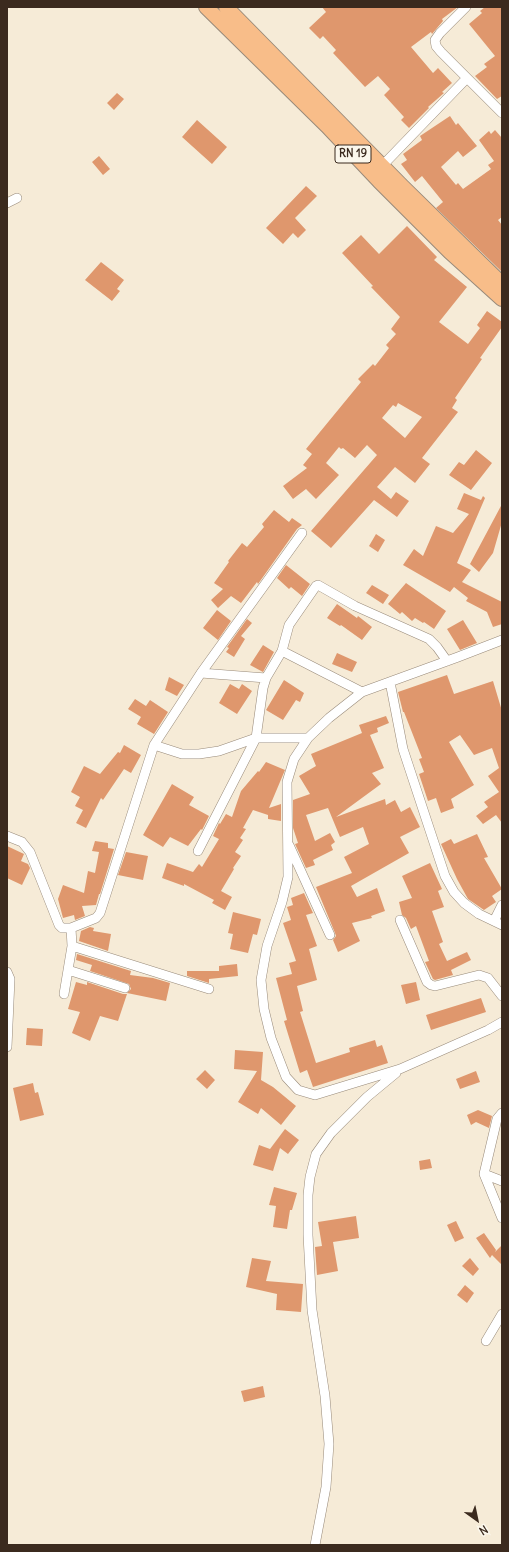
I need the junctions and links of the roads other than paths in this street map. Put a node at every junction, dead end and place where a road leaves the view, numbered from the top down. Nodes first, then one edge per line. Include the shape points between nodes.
1 (206, 7) edge
2 (226, 7) edge
3 (466, 7) edge
4 (467, 78) junction
5 (502, 113) edge
6 (377, 169) junction
7 (17, 198) dead end
8 (7, 203) edge
9 (502, 284) edge
10 (502, 299) edge
11 (302, 533) dead end
12 (502, 640) edge
13 (282, 651) junction
14 (447, 661) junction
15 (201, 673) junction
16 (266, 678) junction
17 (390, 682) junction
18 (362, 692) junction
19 (256, 738) junction
20 (308, 738) junction
21 (154, 745) junction
22 (7, 836) edge
23 (288, 842) junction
24 (198, 850) dead end
25 (502, 905) edge
26 (400, 920) dead end
27 (498, 923) edge
28 (71, 928) junction
29 (330, 935) dead end
30 (72, 946) junction
31 (68, 970) junction
32 (7, 972) edge
33 (125, 988) dead end
34 (209, 989) dead end
35 (64, 994) dead end
36 (502, 996) edge
37 (502, 1022) edge
38 (7, 1048) edge
39 (400, 1069) junction
40 (502, 1113) edge
41 (484, 1174) junction
42 (502, 1181) edge
43 (502, 1218) edge
44 (502, 1314) edge
45 (486, 1342) dead end
46 (315, 1545) edge

1 - 6 main road, RN 19 via 326,126
2 - 6 main road, RN 19
3 - 4 street via 440,33 436,46
4 - 5 street
4 - 6 street
6 - 9 main road, RN 19
6 - 10 main road, RN 19 via 450,252
7 - 8 street
11 - 15 street
12 - 14 street
13 - 14 street via 289,625 318,585 355,606 429,639
13 - 16 street
13 - 18 street
14 - 17 street
15 - 16 street
15 - 21 street
16 - 19 street
17 - 18 street
17 - 27 street via 403,748 445,876 464,903
18 - 20 street
19 - 20 street
19 - 21 street via 218,751 199,754 182,754
19 - 24 street
20 - 23 street via 294,759 287,782
21 - 28 street via 100,913 96,918
22 - 28 street via 22,842 30,852 59,925 62,928
23 - 29 street
23 - 39 street via 288,877 267,946 261,980 264,1010 271,1038 286,1077 298,1090 315,1095
25 - 27 street
26 - 36 street via 427,982 431,985 479,975 488,978
28 - 30 street
30 - 31 street
30 - 34 street
31 - 33 street
31 - 35 street
32 - 38 street via 10,979
37 - 39 street
39 - 46 street via 331,1133 316,1154 310,1177 308,1235 312,1310 326,1396 329,1444 326,1487
40 - 41 street via 498,1119
41 - 42 street
41 - 43 street
44 - 45 street

